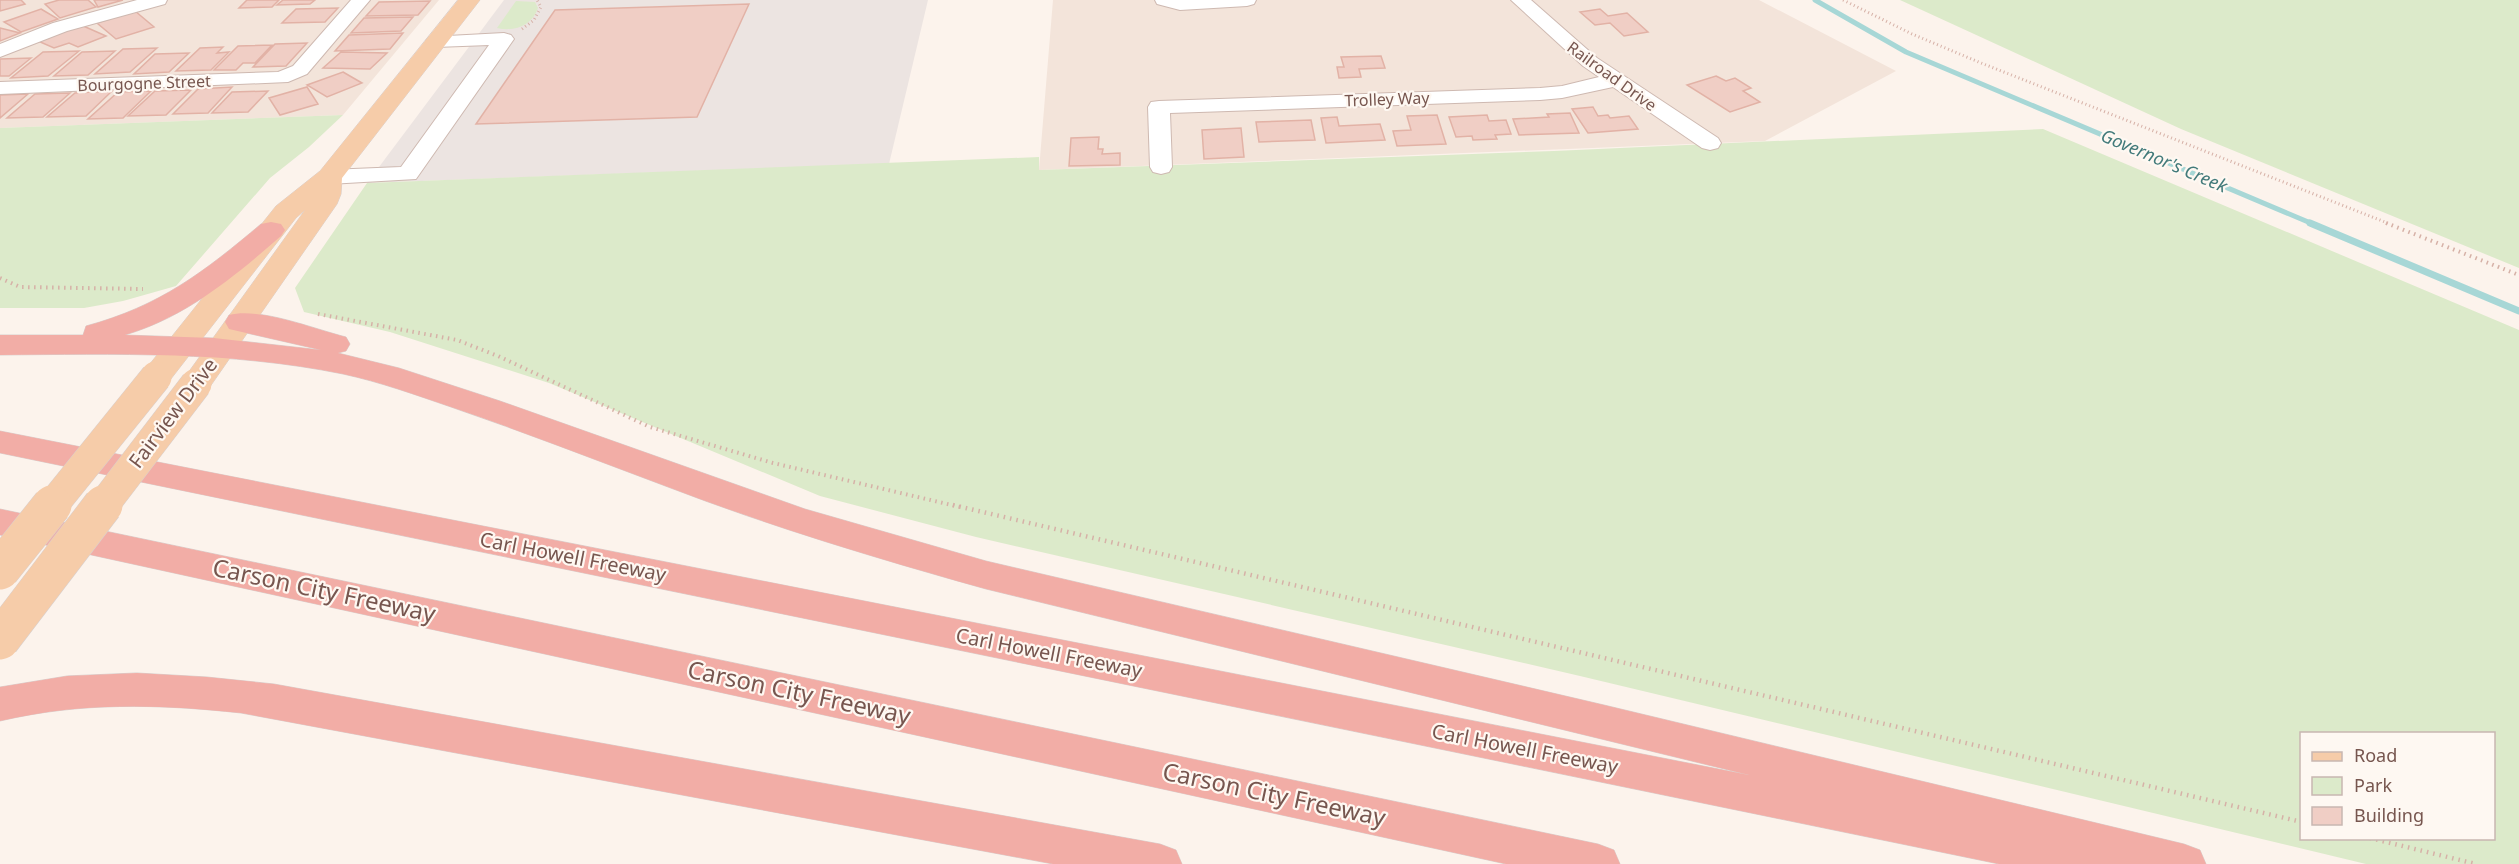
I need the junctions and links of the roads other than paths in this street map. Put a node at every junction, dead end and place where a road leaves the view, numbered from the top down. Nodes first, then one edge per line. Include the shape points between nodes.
1 (158, 0) edge
2 (361, 0) edge
3 (469, 0) edge
4 (1164, 0) edge
5 (1246, 0) edge
6 (1520, 0) edge
7 (436, 42) junction
8 (0, 51) edge
9 (1614, 80) junction
10 (0, 88) edge
11 (1710, 143) dead end
12 (1161, 167) dead end
13 (329, 177) junction
14 (272, 230) junction
15 (240, 322) junction
16 (181, 344) junction
17 (0, 345) edge
18 (222, 347) junction
19 (510, 415) junction
20 (0, 442) edge
21 (0, 522) edge
22 (0, 530) edge
23 (123, 548) junction
24 (0, 570) edge
25 (0, 640) edge
26 (0, 705) edge
27 (1160, 864) edge
28 (1598, 864) edge
29 (2098, 864) edge
30 (2184, 864) edge

1 - 8 street via 60,27
2 - 10 street, Bourgogne Street via 300,70 287,77
3 - 7 main road, Fairview Drive
4 - 5 street via 1180,4
6 - 9 street, Railroad Drive
7 - 13 main road, Fairview Drive
7 - 13 street via 504,39 408,174
9 - 11 street, Railroad Drive
9 - 12 street, Trolley Way via 1540,94 1159,107
13 - 14 main road, Fairview Drive via 296,202
13 - 15 main road, Fairview Drive via 323,204
14 - 16 main road, Fairview Drive
14 - 17 highway via 209,283 167,309 92,334
15 - 18 main road, Fairview Drive
15 - 19 highway via 406,364 473,391
16 - 17 highway
16 - 18 highway
16 - 24 main road, Fairview Drive, bridge
18 - 19 highway via 354,366
18 - 25 main road, Fairview Drive, bridge
19 - 30 highway via 762,509 965,569
20 - 29 highway, Carl Howell Freeway
21 - 23 highway, Carson City Freeway
22 - 23 highway
23 - 28 highway, Carson City Freeway
26 - 27 highway via 50,694 132,691 265,700

